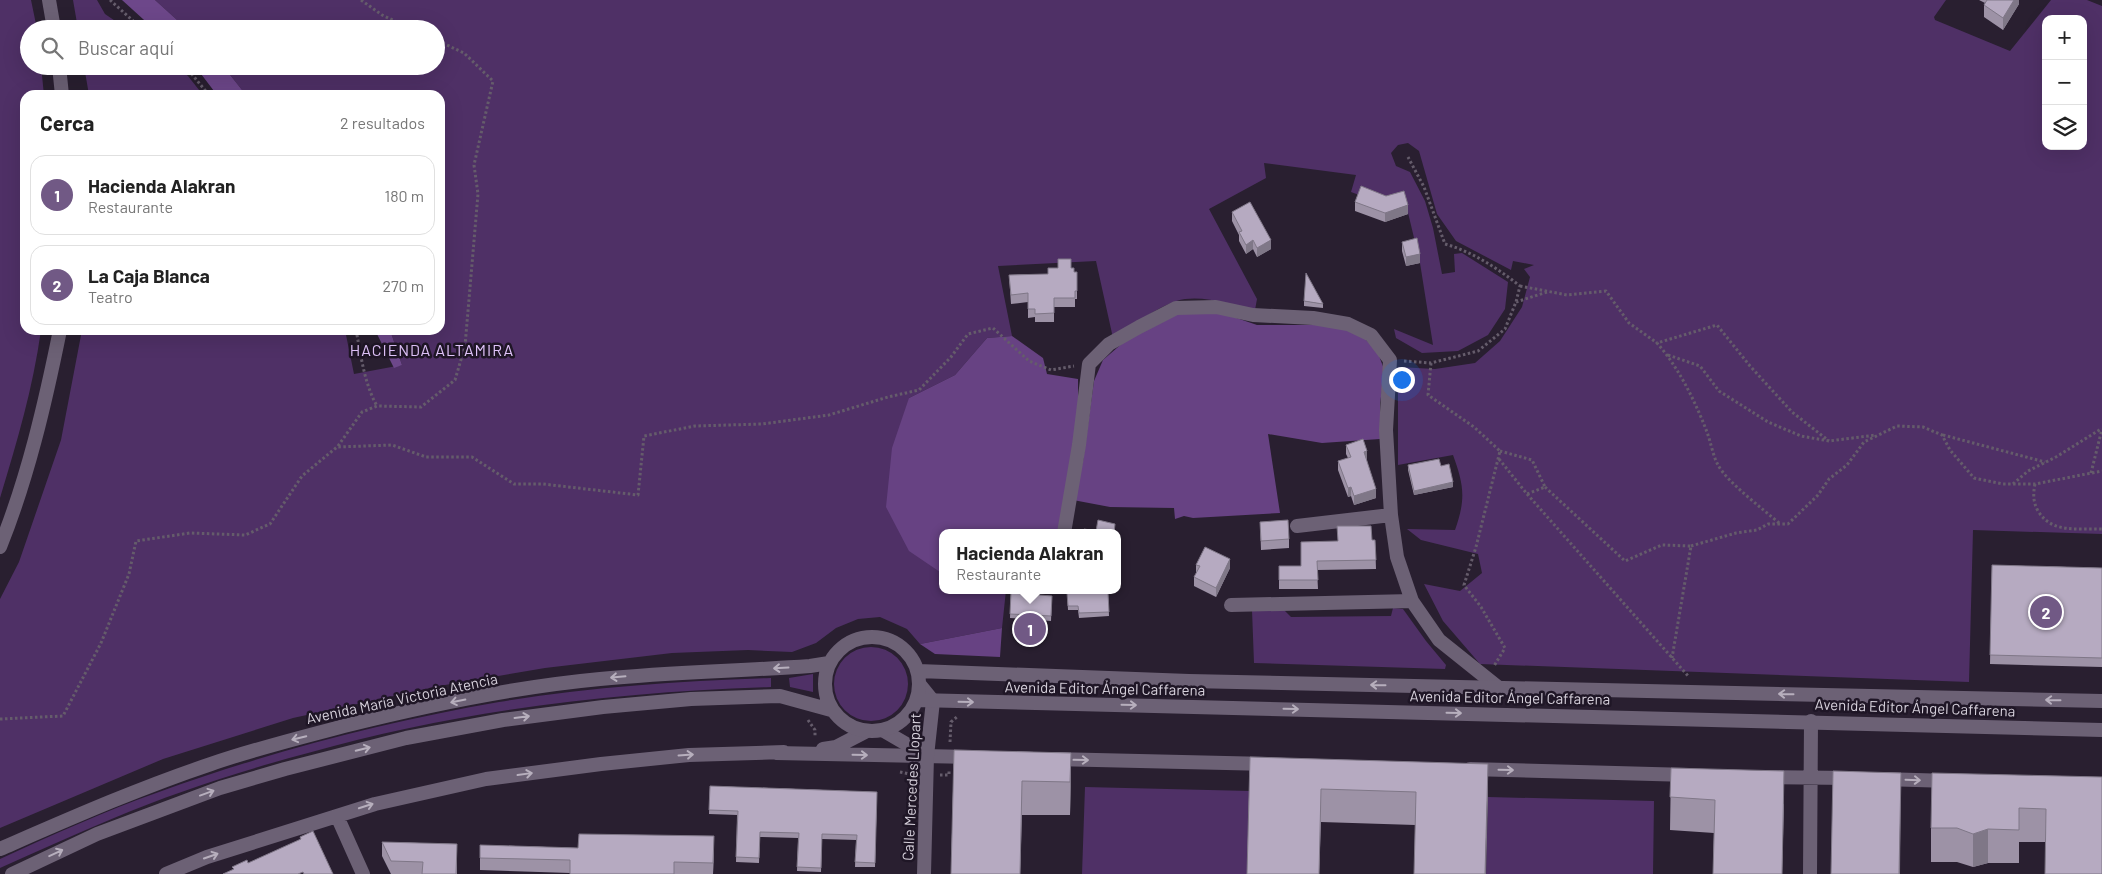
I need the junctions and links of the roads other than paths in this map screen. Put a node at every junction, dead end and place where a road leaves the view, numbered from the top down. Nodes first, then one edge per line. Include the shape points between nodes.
1 (49, 0) edge
2 (52, 20) edge
3 (60, 75) edge
4 (61, 90) edge
5 (59, 335) edge
6 (1391, 515) junction
7 (1297, 526) dead end
8 (1065, 529) edge
9 (0, 547) edge
10 (1412, 601) junction
11 (1231, 605) dead end
12 (829, 663) junction
13 (918, 670) junction
14 (920, 685) junction
15 (1499, 688) junction
16 (918, 700) junction
17 (2102, 700) edge
18 (933, 701) junction
19 (831, 710) junction
20 (1810, 721) junction
21 (2102, 730) edge
22 (884, 731) junction
23 (865, 732) junction
24 (776, 753) junction
25 (927, 756) junction
26 (988, 758) edge
27 (1036, 759) edge
28 (1287, 765) edge
29 (1458, 769) edge
30 (1698, 775) edge
31 (1756, 776) edge
32 (1811, 777) junction
33 (1963, 781) edge
34 (336, 816) junction
35 (0, 849) edge
36 (12, 874) edge
37 (166, 874) edge
38 (363, 874) edge
39 (924, 874) edge
40 (1810, 874) edge

1 - 2 main road
3 - 4 main road
5 - 9 main road via 45,407 14,514
6 - 7 main road
6 - 8 main road, Avenida Editor Ángel Caffarena via 1386,430 1390,360 1371,335 1348,324 1313,318 1253,315 1216,307 1176,308 1109,344 1089,364
6 - 10 main road, Avenida Editor Ángel Caffarena via 1397,557
10 - 11 main road
10 - 15 main road, Avenida Editor Ángel Caffarena via 1439,640
12 - 13 main road via 848,643 876,637 902,647
12 - 19 main road via 824,687
12 -> 35 main road, Avenida María Victoria Atencia via 599,679 499,693 400,712 211,764 144,788
13 - 14 main road
15 -> 13 main road, Avenida Editor Ángel Caffarena via 1189,681
14 - 16 main road
14 - 18 main road
17 -> 15 main road, Avenida Editor Ángel Caffarena
16 - 18 main road, Avenida Editor Ángel Caffarena
16 - 22 main road via 905,720
18 -> 20 main road, Avenida Editor Ángel Caffarena
18 - 25 main road, Calle Mercedes Llopart
19 - 23 main road via 846,725
36 -> 19 main road via 98,834 220,788 406,738 504,720 691,699 780,696
20 - 21 main road, Avenida Editor Ángel Caffarena
20 - 32 main road
22 - 23 main road
22 - 25 main road
23 - 24 main road via 836,747
24 -> 25 main road
34 -> 24 main road via 374,804 486,779 680,756
25 - 26 main road
25 - 39 main road, Calle Mercedes Llopart
27 -> 28 main road
29 -> 30 main road
31 - 32 main road
32 -> 33 main road
32 - 40 main road
37 -> 34 main road via 207,857
34 - 38 main road

